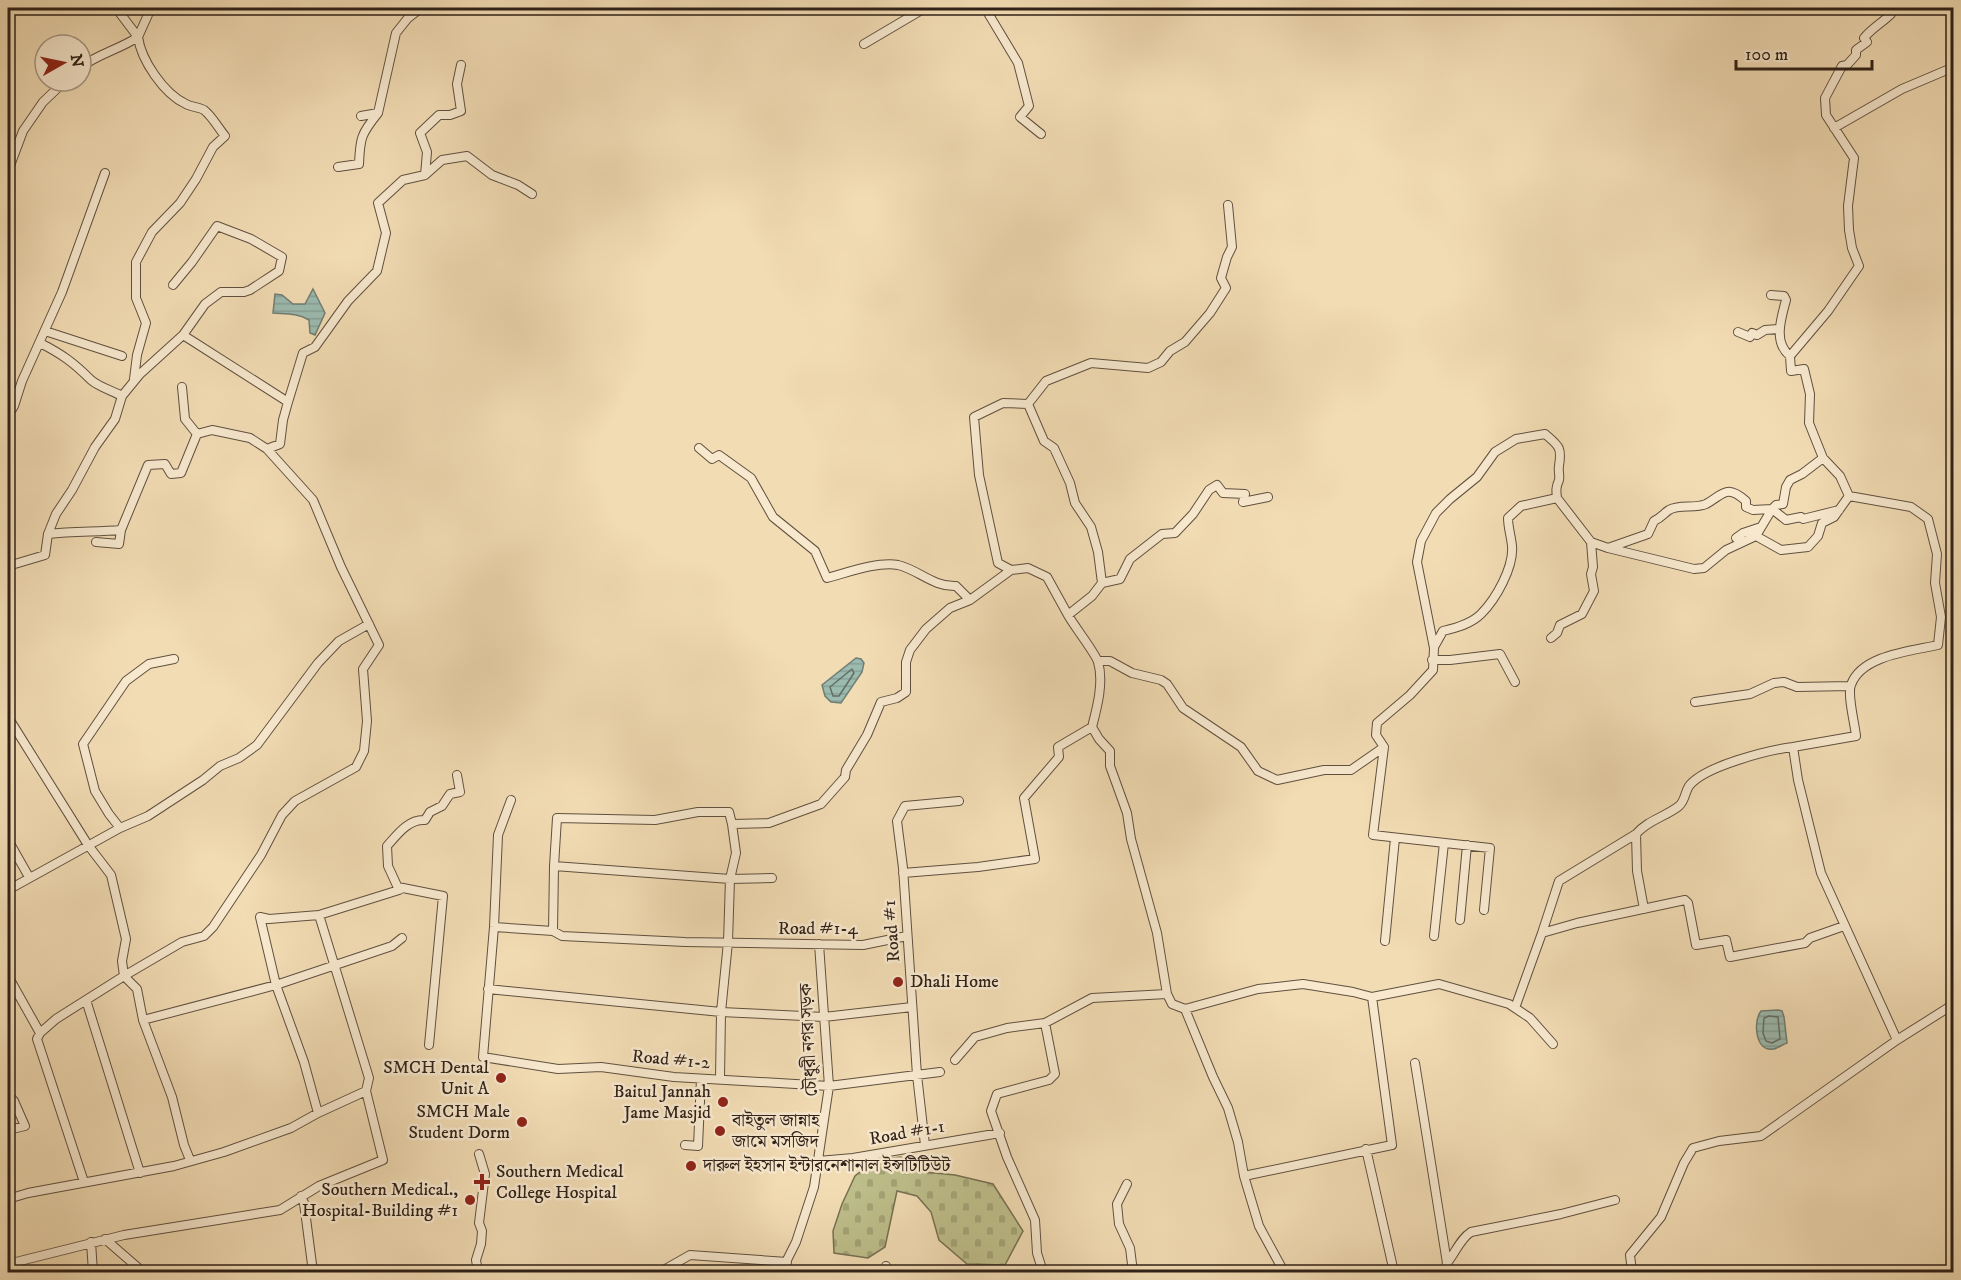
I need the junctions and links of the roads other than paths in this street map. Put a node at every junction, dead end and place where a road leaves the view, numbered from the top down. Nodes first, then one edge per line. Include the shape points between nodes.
1 (116, 8) edge
2 (152, 8) edge
3 (421, 8) edge
4 (925, 8) edge
5 (985, 8) edge
6 (1889, 8) edge
7 (138, 37) junction
8 (864, 44) dead end
9 (93, 58) edge
10 (461, 65) dead end
11 (1953, 67) edge
12 (52, 93) edge
13 (378, 113) junction
14 (361, 117) dead end
15 (1834, 128) junction
16 (1041, 134) dead end
17 (338, 167) dead end
18 (8, 171) edge
19 (105, 173) dead end
20 (425, 174) junction
21 (532, 194) dead end
22 (1228, 205) dead end
23 (173, 285) dead end
24 (1771, 295) dead end
25 (1778, 329) junction
26 (45, 331) junction
27 (1738, 332) dead end
28 (183, 334) junction
29 (40, 343) junction
30 (122, 356) dead end
31 (1790, 356) junction
32 (134, 382) junction
33 (182, 387) dead end
34 (122, 396) junction
35 (288, 402) junction
36 (1028, 404) junction
37 (8, 416) edge
38 (197, 434) junction
39 (699, 448) dead end
40 (267, 449) junction
41 (1823, 458) junction
42 (1849, 496) junction
43 (1268, 497) dead end
44 (1557, 498) junction
45 (1772, 509) junction
46 (1839, 510) junction
47 (1786, 520) junction
48 (1762, 526) junction
49 (121, 530) junction
50 (48, 534) junction
51 (1756, 536) junction
52 (1736, 538) dead end
53 (96, 542) dead end
54 (1591, 542) junction
55 (1608, 548) junction
56 (8, 566) edge
57 (1011, 570) junction
58 (1102, 583) junction
59 (970, 600) junction
60 (1068, 615) junction
61 (369, 624) junction
62 (1551, 638) dead end
63 (1434, 648) junction
64 (174, 658) dead end
65 (1432, 660) junction
66 (1098, 661) junction
67 (1515, 682) dead end
68 (1850, 686) junction
69 (1695, 702) dead end
70 (8, 717) edge
71 (1092, 727) junction
72 (1384, 747) junction
73 (1793, 747) junction
74 (457, 775) dead end
75 (511, 800) dead end
76 (959, 801) dead end
77 (732, 824) junction
78 (120, 828) junction
79 (1636, 834) junction
80 (1395, 838) junction
81 (8, 840) edge
82 (1444, 843) junction
83 (88, 845) junction
84 (1467, 845) junction
85 (554, 866) junction
86 (903, 873) junction
87 (29, 877) junction
88 (772, 878) dead end
89 (730, 879) junction
90 (398, 887) junction
91 (8, 890) edge
92 (1644, 909) junction
93 (1484, 910) dead end
94 (319, 915) junction
95 (1460, 920) dead end
96 (1844, 926) junction
97 (494, 927) junction
98 (553, 931) junction
99 (1542, 933) junction
100 (908, 936) junction
101 (1434, 936) dead end
102 (402, 938) dead end
103 (1385, 941) dead end
104 (728, 942) junction
105 (819, 944) junction
106 (335, 966) junction
107 (8, 976) edge
108 (123, 976) junction
109 (276, 985) junction
110 (488, 989) junction
111 (1167, 994) junction
112 (1372, 997) junction
113 (86, 1000) junction
114 (1953, 1004) edge
115 (912, 1007) junction
116 (1515, 1008) junction
117 (1185, 1009) junction
118 (721, 1012) junction
119 (824, 1017) junction
120 (143, 1020) junction
121 (1045, 1023) junction
122 (40, 1033) junction
123 (1897, 1040) junction
124 (1553, 1044) dead end
125 (429, 1045) dead end
126 (955, 1060) dead end
127 (1416, 1063) dead end
128 (940, 1072) dead end
129 (917, 1075) junction
130 (701, 1079) junction
131 (720, 1079) junction
132 (829, 1086) junction
133 (366, 1091) junction
134 (8, 1094) edge
135 (318, 1113) junction
136 (8, 1130) edge
137 (1000, 1133) junction
138 (685, 1145) dead end
139 (925, 1145) junction
140 (1366, 1149) junction
141 (479, 1154) dead end
142 (190, 1160) junction
143 (818, 1161) junction
144 (140, 1173) junction
145 (1244, 1176) junction
146 (84, 1182) junction
147 (1127, 1184) dead end
148 (301, 1196) junction
149 (8, 1198) edge
150 (1615, 1200) dead end
151 (105, 1239) junction
152 (92, 1242) junction
153 (787, 1262) junction
154 (1447, 1263) junction
155 (8, 1264) edge
156 (93, 1272) edge
157 (144, 1272) edge
158 (207, 1272) edge
159 (250, 1272) edge
160 (313, 1272) edge
161 (478, 1272) edge
162 (660, 1272) edge
163 (781, 1272) edge
164 (1043, 1272) edge
165 (1133, 1272) edge
166 (1284, 1272) edge
167 (1394, 1272) edge
168 (1444, 1272) edge
169 (1632, 1272) edge

1 - 7 street
2 - 7 street
3 - 13 street via 396,33
4 - 8 street
5 - 16 street via 1018,63 1029,106 1020,117
6 - 15 street via 1891,14 1864,38 1867,42 1842,66 1825,98 1826,116
7 - 9 street
7 - 32 street via 145,60 172,96 204,111 225,136 213,147 180,203 152,232 136,262 136,298 146,323
10 - 20 street via 457,84 461,111 439,115 420,133 427,152
11 - 15 street
12 - 18 street via 23,131
13 - 14 street
13 - 17 street via 360,139 359,164
15 - 31 street via 1854,158 1848,230 1859,266
19 - 26 street
20 - 21 street via 442,160 467,156 492,175
20 - 35 street via 403,180 378,202 386,233 377,272 348,301 315,347 303,353
22 - 36 street via 1232,247 1221,278 1226,288 1185,342 1148,368 1091,363 1046,381
23 - 28 street via 217,226 282,256 279,271 250,290 221,292 205,304
24 - 25 street via 1784,296 1786,300
25 - 27 street via 1752,333 1750,337
25 - 31 street via 1783,350
26 - 29 street
26 - 30 street
28 - 32 street
28 - 35 street
29 - 34 street via 64,355 92,381
29 - 37 street
31 - 41 street via 1791,370 1804,369 1810,394 1809,423
32 - 34 street
33 - 38 street via 185,420
34 - 50 street via 115,419 95,447
35 - 40 street via 280,444
36 - 57 street via 1003,403 974,417 979,475 991,536 998,563
36 - 58 street via 1044,441 1054,448 1075,503 1091,527
38 - 40 street via 212,430 250,438
38 - 49 street via 181,473 171,474 165,465 148,465
39 - 59 street via 712,459 719,454 751,478 773,516 815,551 827,578 864,567 897,565 944,586 956,586
40 - 61 street via 313,500
41 - 42 street via 1840,476
41 - 45 street via 1790,480 1783,504
42 - 46 street
42 - 68 street via 1911,507 1929,519 1937,554 1935,583 1941,617 1938,645 1880,658 1858,673
43 - 58 street via 1243,502 1245,494 1223,493 1217,485 1175,532 1162,534 1130,559 1120,579
44 - 54 street
44 - 63 street via 1521,506 1508,518 1512,546 1502,584 1481,615 1459,628 1443,631
44 - 63 street via 1555,487 1562,455 1545,434 1516,439 1495,452 1478,477 1436,513 1421,541 1417,562
45 - 47 street
45 - 48 street
45 - 55 street via 1753,510 1746,507 1740,496 1720,492 1704,505 1669,510 1654,521 1648,534
46 - 47 street
46 - 51 street via 1822,523 1818,536 1808,547 1781,550
47 - 48 street via 1775,519
48 - 51 street
48 - 52 street
49 - 50 street
49 - 53 street via 119,544
50 - 56 street via 45,555
51 - 55 street via 1726,550 1704,568 1694,569
54 - 55 street
54 - 62 street via 1594,591 1582,614 1560,625
57 - 59 street
57 - 60 street via 1028,568 1047,577
58 - 60 street
59 - 77 street via 950,608 910,650 906,692 881,702 845,777 821,804 769,823
60 - 66 street
61 - 78 street via 339,641 325,656 257,746 220,766 148,816
61 - 108 street via 379,645 363,669 367,720 364,750 356,767 295,801 282,815 261,855 204,936 182,942
63 - 65 street
64 - 78 street via 149,664 126,681 83,744 95,791
65 - 67 street via 1500,654
65 - 72 street via 1433,670 1377,723 1376,735
66 - 71 street via 1097,707
66 - 72 street via 1110,661 1131,673 1161,680 1183,708 1241,747 1258,771 1277,780 1324,770 1351,770
68 - 69 street via 1797,687 1784,682 1750,694
68 - 73 street via 1856,736
70 - 83 street
71 - 86 street via 1058,747 1059,757 1024,798 1035,859
71 - 111 street via 1110,751 1110,766 1127,813 1157,933
72 - 80 street via 1373,835
73 - 79 street via 1767,750 1703,774 1689,786 1682,805 1644,825
73 - 96 street via 1821,873
74 - 90 street via 460,792 450,794 425,820 417,819 405,827 387,846 388,866
75 - 97 street via 498,835
76 - 86 street, Road #1 via 905,806 897,821
77 - 85 street via 729,812 698,812 655,820 557,818
77 - 89 street, Road #1-2 via 735,854
78 - 83 street
79 - 92 street
79 - 99 street via 1559,881
80 - 82 street
80 - 103 street
81 - 87 street
82 - 84 street
82 - 101 street
83 - 87 street
83 - 108 street via 111,875 126,939
84 - 93 street via 1490,850
84 - 95 street
85 - 89 street
85 - 98 street
86 - 100 street, Road #1
87 - 91 street
88 - 89 street
89 - 104 street, Road #1-2
90 - 94 street via 399,890
90 - 125 street via 442,896
92 - 96 street via 1687,901 1696,945 1726,940 1733,957 1805,943
92 - 99 street
94 - 106 street
94 - 109 street via 260,917
96 - 123 street
97 - 98 street, Road #1-4
97 - 110 street
98 - 104 street, Road #1-4 via 561,936
99 - 116 street
100 - 105 street, Road #1-4 via 863,945
100 - 115 street, Road #1
102 - 106 street via 392,946
104 - 105 street, Road #1-4
104 - 118 street, Road #1-2
105 - 119 street, চৌধুরী নগর সড়ক
106 - 109 street
106 - 133 street via 369,1078
107 - 122 street
108 - 113 street
108 - 120 street via 137,989
109 - 120 street
109 - 135 street
110 - 118 street
110 - 130 street, Road #1-2 via 483,1057 558,1070 601,1067
111 - 117 street via 1172,1004
111 - 121 street via 1092,998
112 - 116 street via 1439,984
112 - 117 street via 1303,984 1258,989
112 - 140 street via 1392,1145
113 - 122 street
113 - 144 street
114 - 123 street
115 - 119 street
115 - 129 street, Road #1
116 - 124 street via 1530,1018
117 - 145 street via 1228,1108
118 - 119 street
118 - 131 street, Road #1-2
119 - 132 street, চৌধুরী নগর সড়ক
120 - 142 street
121 - 126 street via 975,1037
121 - 137 street via 1055,1074 1049,1080 997,1094 991,1111
122 - 146 street via 37,1040
123 - 169 street via 1761,1136 1693,1148 1661,1217 1630,1256
127 - 154 street
128 - 129 street
129 - 132 street
129 - 139 street, Road #1
130 - 131 street, Road #1-2
130 - 138 street via 698,1146
131 - 132 street
132 - 143 street, চৌধুরী নগর সড়ক
133 - 135 street
133 - 148 street via 383,1160
134 - 136 street via 25,1126
135 - 142 street via 291,1128
137 - 139 street, Road #1-1
137 - 164 street via 1035,1220 1037,1253
139 - 143 street, Road #1-1
140 - 145 street
140 - 167 street
141 - 161 street via 485,1174
142 - 144 street
143 - 153 street, চৌধুরী নগর সড়ক via 814,1187
144 - 146 street
145 - 166 street via 1259,1226
146 - 149 street
147 - 165 street via 1117,1204
148 - 151 street via 280,1210
148 - 160 street
150 - 154 street via 1471,1232 1462,1238
151 - 152 street
151 - 157 street
152 - 155 street
152 - 156 street
153 - 162 street via 690,1255
153 - 163 street, চৌধুরী নগর সড়ক
154 - 168 street
158 - 159 street

